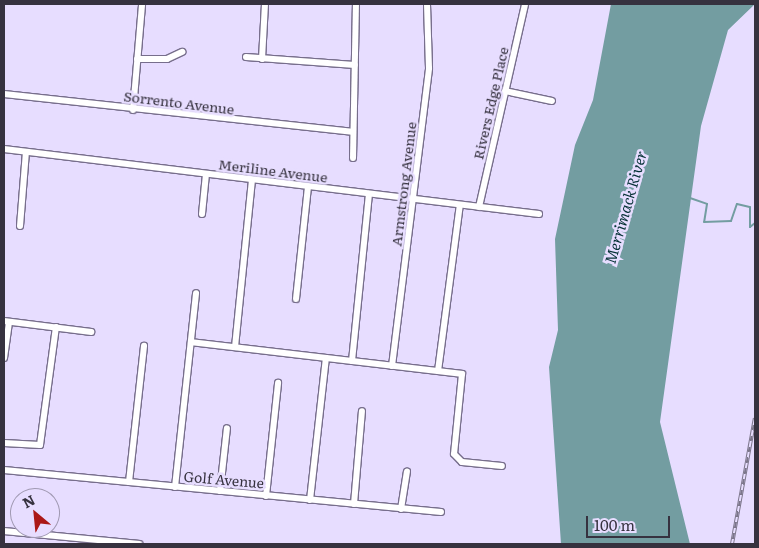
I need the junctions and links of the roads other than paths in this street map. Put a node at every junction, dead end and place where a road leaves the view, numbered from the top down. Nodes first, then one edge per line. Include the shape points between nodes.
1 (142, 4) edge
2 (266, 4) edge
3 (356, 4) edge
4 (427, 4) edge
5 (525, 4) edge
6 (182, 52) dead end
7 (246, 58) dead end
8 (137, 59) junction
9 (262, 59) junction
10 (355, 65) junction
11 (505, 91) junction
12 (4, 94) edge
13 (552, 101) dead end
14 (133, 110) junction
15 (352, 132) junction
16 (4, 149) edge
17 (26, 152) junction
18 (353, 158) dead end
19 (206, 174) junction
20 (252, 180) junction
21 (308, 187) junction
22 (369, 194) junction
23 (413, 200) junction
24 (460, 205) junction
25 (479, 207) junction
26 (202, 214) dead end
27 (539, 214) dead end
28 (20, 226) dead end
29 (196, 293) dead end
30 (296, 298) dead end
31 (6, 322) edge
32 (56, 327) junction
33 (91, 332) dead end
34 (191, 342) junction
35 (144, 346) dead end
36 (235, 347) junction
37 (4, 358) edge
38 (326, 358) junction
39 (352, 361) junction
40 (392, 366) junction
41 (438, 371) junction
42 (278, 383) dead end
43 (362, 411) dead end
44 (228, 428) dead end
45 (4, 443) edge
46 (502, 466) dead end
47 (4, 470) edge
48 (407, 471) dead end
49 (129, 482) junction
50 (175, 487) junction
51 (220, 491) junction
52 (266, 496) junction
53 (310, 500) junction
54 (354, 504) junction
55 (401, 509) junction
56 (441, 512) dead end
57 (4, 531) edge
58 (139, 544) edge

1 - 8 street
2 - 9 street
3 - 10 street
4 - 23 street, Armstrong Avenue via 429,68
5 - 11 street, Rivers Edge Place
6 - 8 street via 167,59
7 - 9 street
8 - 14 street
9 - 10 street
10 - 15 street
11 - 13 street
11 - 25 street, Rivers Edge Place
12 - 14 street, Sorrento Avenue
14 - 15 street, Sorrento Avenue
15 - 18 street
16 - 17 street, Meriline Avenue
17 - 19 street, Meriline Avenue
17 - 28 street
19 - 20 street, Meriline Avenue
19 - 26 street
20 - 21 street, Meriline Avenue
20 - 36 street
21 - 22 street, Meriline Avenue
21 - 30 street
22 - 23 street, Meriline Avenue
22 - 39 street
23 - 24 street, Meriline Avenue
23 - 40 street, Armstrong Avenue
24 - 25 street, Meriline Avenue
24 - 41 street
25 - 27 street, Meriline Avenue
29 - 34 street
31 - 32 street
31 - 37 street
32 - 33 street
32 - 45 street via 40,444
34 - 36 street
34 - 50 street
35 - 49 street
36 - 38 street
38 - 39 street
38 - 53 street
39 - 40 street
40 - 41 street
41 - 46 street via 462,374 456,458
42 - 52 street
43 - 54 street
44 - 51 street
47 - 49 street, Golf Avenue
48 - 55 street
49 - 50 street, Golf Avenue
50 - 51 street, Golf Avenue
51 - 52 street, Golf Avenue
52 - 53 street, Golf Avenue
53 - 54 street, Golf Avenue
54 - 55 street, Golf Avenue
55 - 56 street, Golf Avenue
57 - 58 street

